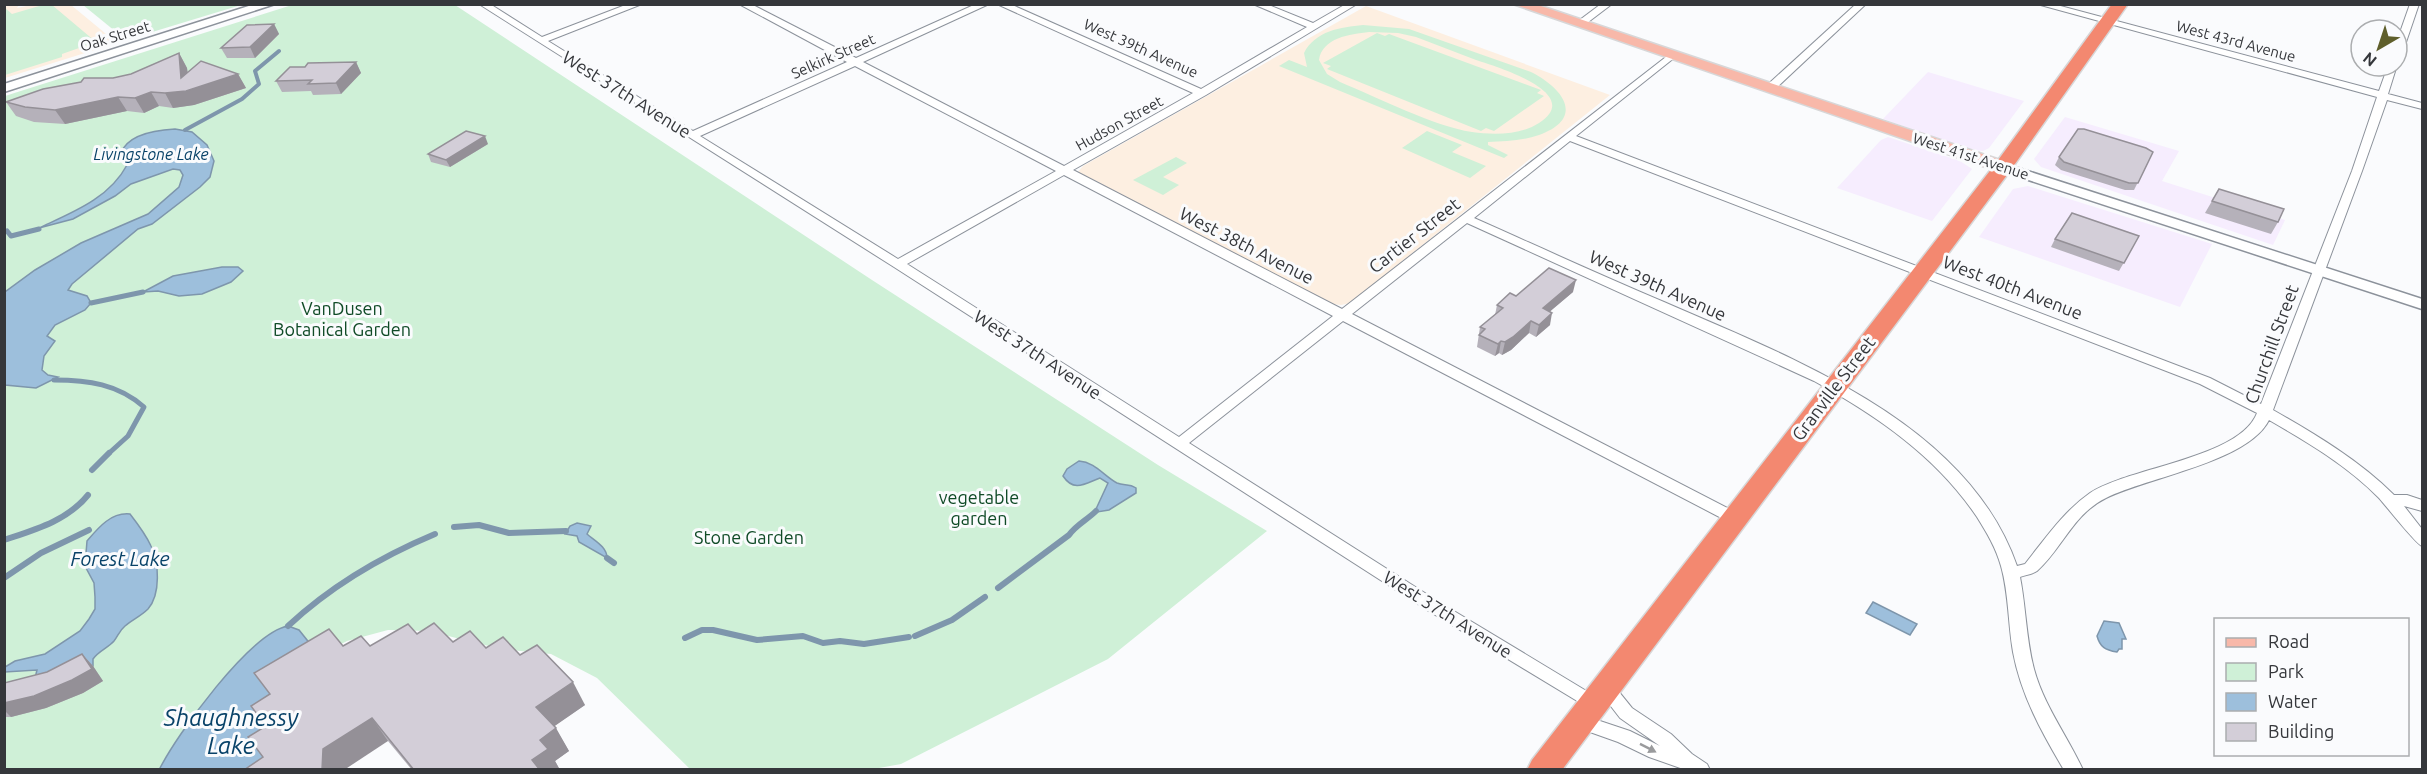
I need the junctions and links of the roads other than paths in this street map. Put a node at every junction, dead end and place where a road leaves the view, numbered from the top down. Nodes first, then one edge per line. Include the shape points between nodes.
1 (269, 4) edge
2 (483, 4) edge
3 (638, 4) edge
4 (743, 4) edge
5 (985, 4) edge
6 (1001, 4) edge
7 (1257, 4) edge
8 (1353, 4) edge
9 (1520, 4) edge
10 (1608, 4) edge
11 (1862, 4) edge
12 (2041, 4) edge
13 (2120, 4) edge
14 (2415, 4) edge
15 (2409, 21) edge
16 (2107, 22) junction
17 (1580, 24) junction
18 (1315, 27) junction
19 (541, 40) junction
20 (1671, 56) junction
21 (855, 63) junction
22 (2388, 78) edge
23 (4, 88) edge
24 (1769, 88) junction
25 (1202, 93) junction
26 (2382, 95) junction
27 (2422, 106) edge
28 (693, 135) junction
29 (1569, 136) junction
30 (2003, 167) junction
31 (1064, 171) junction
32 (1465, 218) junction
33 (898, 264) junction
34 (2318, 270) junction
35 (1922, 273) junction
36 (2422, 304) edge
37 (1342, 315) junction
38 (1834, 387) junction
39 (2266, 412) junction
40 (1179, 444) junction
41 (2391, 501) junction
42 (2422, 506) edge
43 (1734, 518) junction
44 (2422, 540) edge
45 (2013, 573) junction
46 (1592, 704) junction
47 (1694, 765) edge
48 (1542, 770) edge
49 (2074, 770) edge

1 - 23 main road, Oak Street
2 - 19 street, West 37th Avenue
3 - 19 street
4 - 21 street, West 38th Avenue
5 - 21 street, Selkirk Street
6 - 25 street, West 39th Avenue
7 - 18 street
8 - 18 street, Hudson Street
9 - 17 main road, West 41st Avenue
10 - 17 street
11 - 24 street
12 - 16 street, West 43rd Avenue
13 - 16 highway, Granville Street
14 - 15 street
16 - 26 street, West 43rd Avenue
16 - 30 highway, Granville Street
17 - 20 main road, West 41st Avenue
18 - 25 street, Hudson Street
19 - 28 street, West 37th Avenue
20 - 24 main road, West 41st Avenue
20 - 29 street, Cartier Street
21 - 28 street, Selkirk Street
21 - 31 street, West 38th Avenue
22 - 26 street, Churchill Street
24 - 30 main road, West 41st Avenue
25 - 31 street, Hudson Street
26 - 27 street, West 43rd Avenue
26 - 34 street, Churchill Street
28 - 33 street, West 37th Avenue
29 - 32 street, Cartier Street
29 - 35 street, West 40th Avenue
30 - 34 main road, West 41st Avenue
30 - 35 highway, Granville Street
31 - 33 street, Hudson Street
31 - 37 street, West 38th Avenue
32 - 37 street, Cartier Street
32 - 38 street, West 39th Avenue via 1798,367
33 - 40 street, West 37th Avenue
34 - 36 main road, West 41st Avenue
34 - 39 street, Churchill Street
35 - 38 highway, Granville Street
35 - 39 street, West 40th Avenue via 2205,381
37 - 40 street, Cartier Street
37 - 43 street, West 38th Avenue
38 - 43 highway, Granville Street
38 - 45 street, West 39th Avenue via 1886,417 1946,466 1983,512
39 - 41 street, West 40th Avenue via 2317,443
39 - 45 street, Churchill Street via 2239,442 2218,453 2097,496 2074,514 2030,568
40 - 46 street, West 37th Avenue
41 - 42 street, West 40th Avenue via 2407,500
41 - 44 street
43 - 46 highway, Granville Street
45 - 49 street, West 39th Avenue via 2022,653 2033,693
46 - 47 street, West 37th Avenue via 1626,713 1665,739
46 -> 47 street, West 37th Avenue via 1624,736
46 - 48 highway, Granville Street

